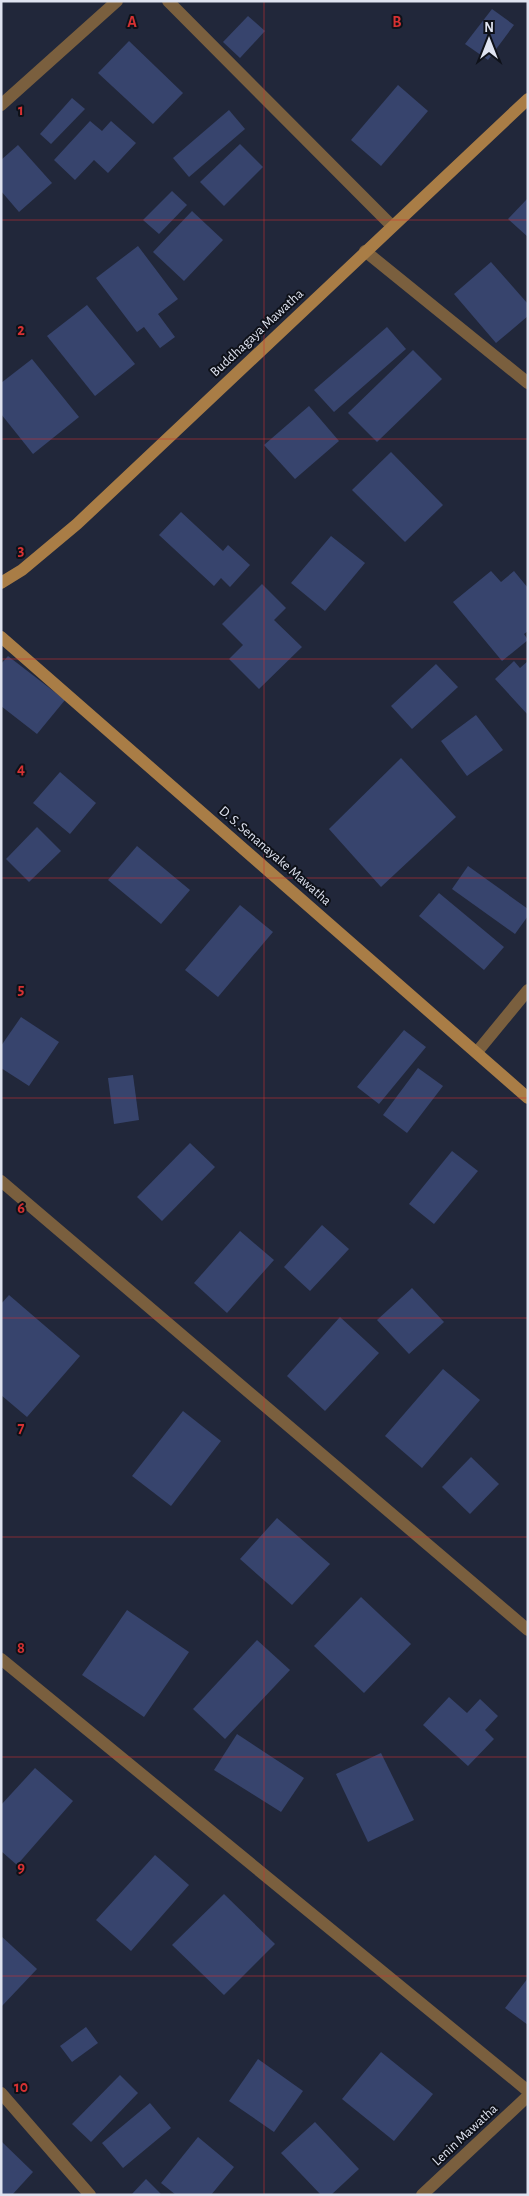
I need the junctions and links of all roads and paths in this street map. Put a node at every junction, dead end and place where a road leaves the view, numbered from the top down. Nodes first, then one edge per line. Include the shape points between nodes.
1 (117, 1) edge
2 (168, 1) edge
3 (528, 99) edge
4 (1, 104) edge
5 (392, 226) junction
6 (365, 251) junction
7 (528, 383) edge
8 (1, 583) edge
9 (1, 637) edge
10 (528, 990) edge
11 (477, 1052) junction
12 (528, 1098) edge
13 (1, 1181) edge
14 (528, 1630) edge
15 (1, 1659) edge
16 (528, 2091) edge
17 (1, 2094) edge
18 (528, 2096) edge
19 (90, 2195) edge
20 (422, 2195) edge

1 - 4 street
2 - 5 street
3 - 5 main road, Buddhagaya Mawatha
5 - 6 main road, Buddhagaya Mawatha
6 - 7 street
6 - 8 main road, Buddhagaya Mawatha via 77,524 22,570
9 - 11 main road, D. S. Senanayake Mawatha
10 - 11 street
11 - 12 main road, D. S. Senanayake Mawatha
13 - 14 street
15 - 16 street
17 - 19 street
18 - 20 street, Lenin Mawatha

